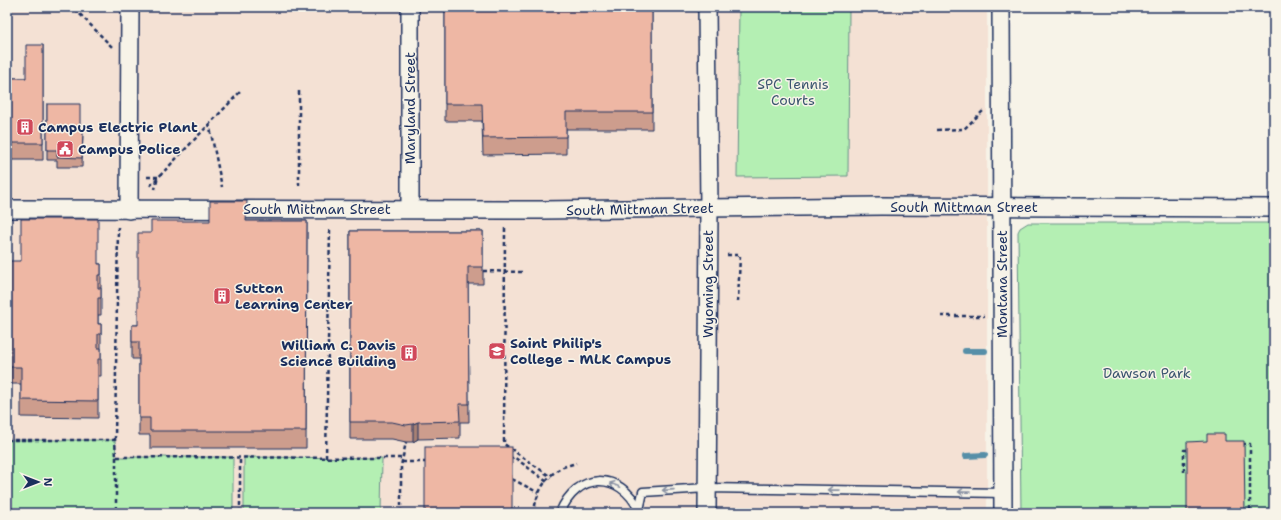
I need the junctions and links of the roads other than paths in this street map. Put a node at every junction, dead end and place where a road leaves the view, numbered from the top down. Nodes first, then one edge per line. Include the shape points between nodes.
1 (130, 7) edge
2 (410, 7) edge
3 (707, 7) edge
4 (1001, 7) edge
5 (1002, 207) junction
6 (709, 208) junction
7 (1274, 208) edge
8 (7, 209) edge
9 (410, 209) junction
10 (129, 210) junction
11 (707, 488) junction
12 (1003, 493) junction
13 (639, 512) edge
14 (560, 513) edge
15 (707, 513) edge
16 (1003, 513) edge

1 - 10 street
2 - 9 street, Maryland Street
3 - 6 street, Wyoming Street
4 - 5 street, Montana Street
5 - 6 street, South Mittman Street
5 - 7 street, South Mittman Street
5 - 12 street, Montana Street
6 - 9 street, South Mittman Street
6 - 11 street, Wyoming Street
8 - 10 street, South Mittman Street
9 - 10 street, South Mittman Street
12 -> 11 lane
11 -> 13 lane via 643,492
11 - 15 street, Wyoming Street
12 - 16 street, Montana Street
13 -> 14 lane via 633,498 624,489 612,483 599,481 586,483 574,490 565,500

